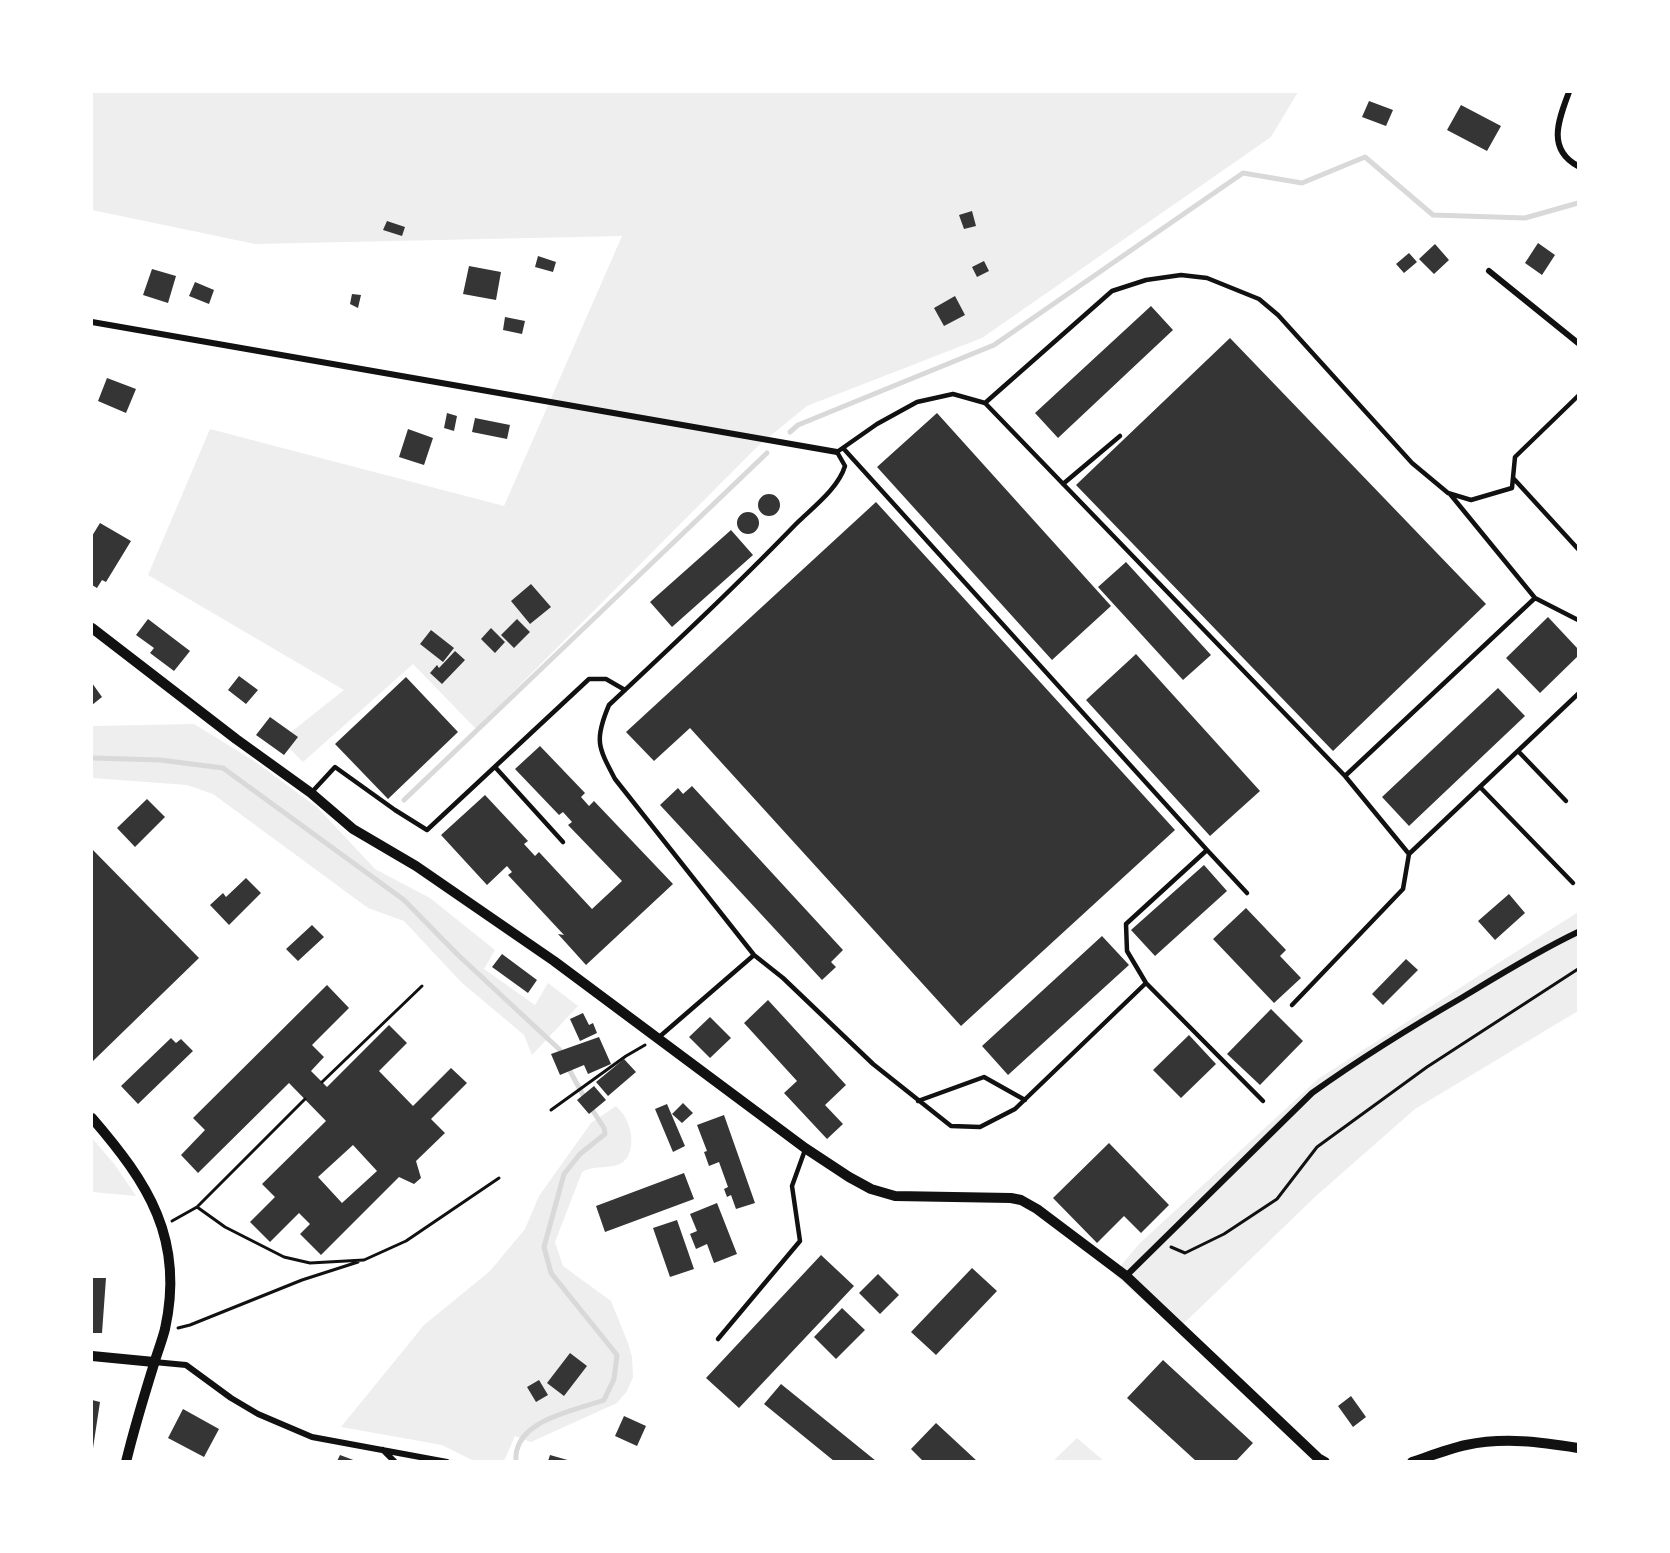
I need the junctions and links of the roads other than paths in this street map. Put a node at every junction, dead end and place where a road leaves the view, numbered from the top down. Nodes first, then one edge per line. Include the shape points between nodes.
1 (1569, 92) edge
2 (1578, 166) edge
3 (1489, 271) dead end
4 (92, 322) edge
5 (1578, 343) edge
6 (1578, 396) edge
7 (985, 403) junction
8 (1120, 436) dead end
9 (843, 448) junction
10 (837, 452) junction
11 (1514, 479) junction
12 (1064, 484) junction
13 (1448, 493) junction
14 (1578, 549) edge
15 (1535, 598) junction
16 (1578, 620) edge
17 (92, 628) edge
18 (625, 690) junction
19 (1578, 694) edge
20 (1518, 751) junction
21 (495, 767) junction
22 (1345, 776) junction
23 (1480, 787) junction
24 (311, 793) junction
25 (1566, 801) dead end
26 (563, 842) dead end
27 (1207, 850) junction
28 (1409, 854) junction
29 (1573, 883) dead end
30 (1247, 892) dead end
31 (1578, 932) edge
32 (754, 955) junction
33 (1146, 983) junction
34 (1292, 1005) dead end
35 (658, 1038) junction
36 (1025, 1100) junction
37 (918, 1101) junction
38 (1263, 1101) dead end
39 (92, 1118) edge
40 (805, 1148) junction
41 (1126, 1276) junction
42 (718, 1340) dead end
43 (92, 1356) edge
44 (154, 1362) junction
45 (1578, 1448) edge
46 (382, 1450) junction
47 (1319, 1460) edge
48 (126, 1461) edge
49 (395, 1461) edge
50 (447, 1461) edge
51 (1412, 1461) edge

1 - 2 street via 1557,136 1559,148 1568,161
3 - 5 street
4 - 10 street
6 - 11 lane via 1515,457
7 - 9 lane via 953,394 917,402
7 - 12 lane
7 - 13 lane via 1112,291 1158,278 1207,278 1259,299 1278,315 1412,463
8 - 12 lane
9 - 10 lane
9 - 27 lane
10 - 18 lane via 845,466 828,492
11 - 13 lane via 1512,488 1471,500
11 - 14 lane
12 - 22 lane
13 - 15 lane
15 - 16 lane
15 - 22 lane
17 - 24 street
18 - 21 lane via 606,679 589,679
18 - 32 lane via 609,705 599,727 600,751 615,779
19 - 20 lane
20 - 23 lane
20 - 25 lane
21 - 24 lane via 427,830 336,767
21 - 26 lane
22 - 28 lane
23 - 28 lane
23 - 29 lane
24 - 35 street via 353,829 416,866 535,947
27 - 30 lane
27 - 33 lane via 1126,924 1127,951
28 - 34 lane via 1403,889
31 - 41 street via 1433,1014 1312,1093
32 - 35 lane
32 - 37 lane
33 - 36 lane
33 - 38 lane
35 - 40 street
36 - 37 lane via 984,1077
36 - 37 lane via 980,1127 951,1126
39 - 44 street via 139,1177 162,1226 171,1274 165,1330
40 - 41 street via 859,1183 883,1193 1021,1200
40 - 42 lane via 792,1186 800,1241
41 - 47 street
43 - 44 street
44 - 46 street via 186,1365 244,1406 291,1429
44 - 48 street
45 - 51 street via 1520,1440 1495,1441
46 - 49 street
46 - 50 street

